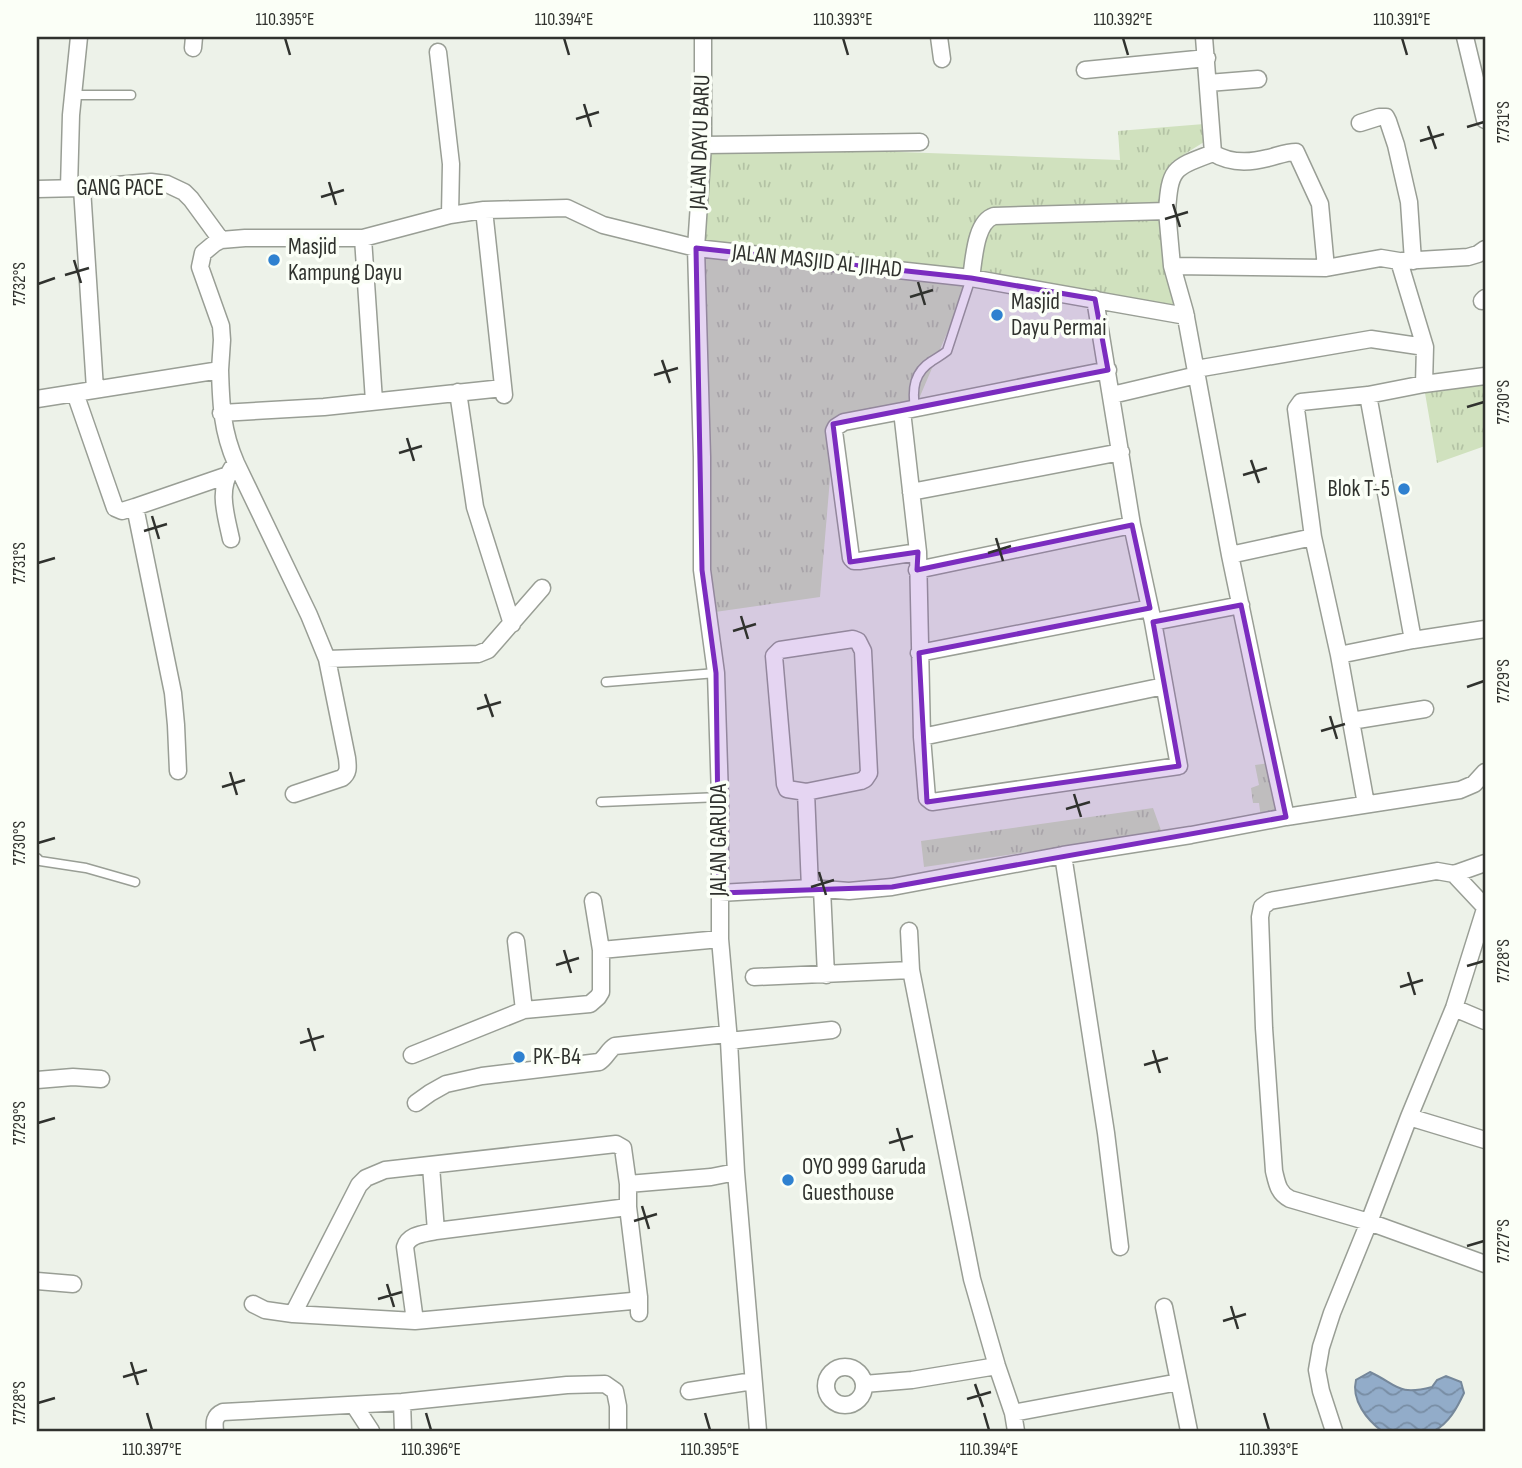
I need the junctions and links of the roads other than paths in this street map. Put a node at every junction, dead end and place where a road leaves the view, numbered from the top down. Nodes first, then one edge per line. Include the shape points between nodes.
1 (79, 37) edge
2 (703, 37) edge
3 (939, 37) edge
4 (1204, 37) edge
5 (1465, 37) edge
6 (438, 52) dead end
7 (1207, 58) junction
8 (942, 59) dead end
9 (1085, 70) dead end
10 (1258, 79) dead end
11 (1208, 83) junction
12 (73, 95) junction
13 (131, 95) dead end
14 (1485, 120) edge
15 (1360, 123) dead end
16 (920, 142) dead end
17 (703, 145) junction
18 (1213, 153) junction
19 (37, 188) edge
20 (76, 188) junction
21 (484, 210) junction
22 (1167, 211) junction
23 (450, 215) junction
24 (363, 238) junction
25 (221, 240) junction
26 (696, 247) junction
27 (1485, 249) edge
28 (1406, 261) junction
29 (1172, 266) junction
30 (1326, 268) junction
31 (971, 278) junction
32 (1095, 299) junction
33 (1186, 316) junction
34 (1425, 347) junction
35 (220, 370) junction
36 (1108, 370) junction
37 (1196, 372) junction
38 (1485, 376) edge
39 (1424, 384) junction
40 (95, 389) junction
41 (458, 392) junction
42 (75, 393) junction
43 (1112, 395) junction
44 (1368, 395) junction
45 (37, 399) edge
46 (374, 401) junction
47 (909, 410) junction
48 (221, 413) junction
49 (1121, 452) junction
50 (232, 469) junction
51 (911, 492) junction
52 (135, 507) junction
53 (1132, 526) junction
54 (1313, 537) junction
55 (231, 539) dead end
56 (918, 552) junction
57 (1230, 555) junction
58 (917, 570) junction
59 (542, 588) dead end
60 (1241, 605) junction
61 (1151, 615) junction
62 (512, 624) junction
63 (1485, 629) edge
64 (1413, 640) junction
65 (919, 653) junction
66 (1339, 654) junction
67 (327, 659) junction
68 (716, 673) junction
69 (606, 682) dead end
70 (1164, 686) junction
71 (1425, 709) dead end
72 (1351, 721) junction
73 (922, 737) junction
74 (178, 771) dead end
75 (1485, 772) edge
76 (806, 792) junction
77 (294, 794) dead end
78 (720, 797) junction
79 (601, 802) dead end
80 (1366, 804) junction
81 (1286, 817) junction
82 (1063, 855) junction
83 (37, 859) edge
84 (1485, 863) edge
85 (1454, 874) junction
86 (135, 883) dead end
87 (816, 889) junction
88 (719, 893) junction
89 (593, 901) dead end
90 (1485, 908) edge
91 (909, 931) dead end
92 (720, 939) junction
93 (516, 941) dead end
94 (601, 950) junction
95 (911, 970) junction
96 (827, 975) junction
97 (754, 977) dead end
98 (1454, 1008) junction
99 (524, 1010) junction
100 (1485, 1021) edge
101 (832, 1031) dead end
102 (728, 1037) junction
103 (412, 1055) dead end
104 (101, 1079) dead end
105 (37, 1080) edge
106 (416, 1103) dead end
107 (1409, 1117) junction
108 (1485, 1140) edge
109 (432, 1166) junction
110 (736, 1172) junction
111 (628, 1184) junction
112 (628, 1207) junction
113 (1369, 1222) junction
114 (436, 1231) junction
115 (1121, 1247) dead end
116 (1485, 1264) edge
117 (37, 1281) edge
118 (73, 1284) dead end
119 (253, 1304) dead end
120 (1164, 1307) dead end
121 (293, 1314) junction
122 (415, 1321) junction
123 (997, 1366) junction
124 (753, 1381) junction
125 (1179, 1382) junction
126 (864, 1384) dead end
127 (690, 1391) dead end
128 (402, 1402) junction
129 (354, 1405) junction
130 (1013, 1413) junction
131 (215, 1431) edge
132 (371, 1431) edge
133 (403, 1431) edge
134 (618, 1431) edge
135 (758, 1431) edge
136 (1016, 1431) edge
137 (1189, 1431) edge
138 (1334, 1431) edge

1 - 12 street
2 - 17 street, JALAN DAYU BARU
3 - 8 street
4 - 7 street
5 - 14 street
6 - 23 street via 450,164
7 - 9 street
7 - 11 street
10 - 11 street
11 - 18 street
12 - 13 lane
12 - 20 street
15 - 28 street via 1387,117 1409,202
16 - 17 street
17 - 26 street, JALAN DAYU BARU
18 - 22 street via 1173,173
18 - 30 street via 1239,161 1296,152 1320,204
19 - 20 street, GANG PACE
20 - 25 street, GANG PACE via 151,182 175,187 191,199
20 - 40 street
21 - 23 street, JALAN MASJID AL JIHAD
21 - 26 street, JALAN MASJID AL JIHAD via 567,208 603,225
21 - 41 street via 503,391
22 - 29 street
22 - 31 street via 988,218 980,228
23 - 24 street, JALAN MASJID AL JIHAD
24 - 25 street, JALAN MASJID AL JIHAD
24 - 46 street
25 - 35 street via 203,253 200,267 221,326
26 - 31 street, JALAN MASJID AL JIHAD
26 - 68 street, JALAN GARUDA via 702,570
27 - 28 street via 1468,257
28 - 30 street via 1381,258
28 - 34 street
29 - 30 street
29 - 33 street
31 - 32 street, JALAN MASJID AL JIHAD
31 - 47 lane via 947,351 916,377
32 - 33 street, JALAN MASJID AL JIHAD
32 - 36 street
33 - 37 street
34 - 37 street via 1371,339
34 - 39 street
35 - 40 street
35 - 48 street
36 - 43 street
36 - 47 street
37 - 43 street
37 - 57 street
38 - 39 street
39 - 44 street
40 - 42 street
41 - 46 street
41 - 62 street via 475,507
42 - 45 street
42 - 52 street via 115,508
43 - 49 street
44 - 54 street via 1297,406
44 - 64 street
46 - 48 street
47 - 51 street
47 - 56 street via 844,422 834,431 850,558 859,561
48 - 50 street
49 - 51 street
49 - 53 street
50 - 52 street
50 - 55 street via 223,498
50 - 67 street via 309,615
51 - 56 street
52 - 74 street via 173,693
53 - 58 street
53 - 61 street
54 - 57 street
54 - 66 street
56 - 58 street
57 - 60 street
58 - 65 street
59 - 62 street
60 - 61 street
60 - 81 street
61 - 65 street
61 - 70 street
62 - 67 street via 488,650 478,654
63 - 64 street
64 - 66 street
65 - 73 street
66 - 72 street
67 - 77 street via 347,771 337,780
68 - 69 lane
68 - 78 street, JALAN GARUDA
70 - 73 street
70 - 73 street via 1179,766 932,802 927,798
71 - 72 street
72 - 80 street
75 - 80 street via 1460,790
76 - 76 street via 861,780 870,773 863,651 853,639 780,650 774,656 785,785
76 - 87 street
78 - 79 lane
78 - 88 street, JALAN GARUDA
80 - 81 street
81 - 82 street
82 - 87 street via 892,887
82 - 115 street
83 - 86 lane
84 - 85 street
85 - 90 street
85 - 113 street via 1437,871 1270,901 1262,907 1264,1028 1277,1184 1286,1197
87 - 88 street
87 - 96 street
88 - 92 street, JALAN GARUDA
89 - 94 street
90 - 98 street
91 - 95 street
92 - 94 street
92 - 102 street, JALAN GARUDA
93 - 99 street
94 - 99 street via 601,992 594,1001
95 - 96 street
95 - 123 street via 972,1279
96 - 97 street
98 - 100 street
98 - 107 street
99 - 103 street
101 - 102 street
102 - 106 street via 615,1046 599,1062 481,1076 446,1084
102 - 110 street, JALAN GARUDA
104 - 105 street
107 - 108 street
107 - 113 street
109 - 111 street via 616,1144 623,1148
109 - 114 street
109 - 121 street via 385,1170 359,1185
110 - 111 street
110 - 124 street, JALAN GARUDA
111 - 112 street
112 - 114 street
112 - 122 street via 639,1305 632,1301
113 - 116 street
113 - 138 street via 1332,1313 1317,1370
114 - 122 street via 406,1242
117 - 118 street
119 - 121 street
120 - 125 street
121 - 122 street
123 - 126 street
123 - 130 street
124 - 127 street
124 - 135 street, JALAN GARUDA
125 - 130 street
125 - 137 street
128 - 129 street
128 - 133 street
128 - 134 street via 605,1384 615,1391
129 - 131 street via 223,1412 214,1421
129 - 132 street
130 - 136 street

